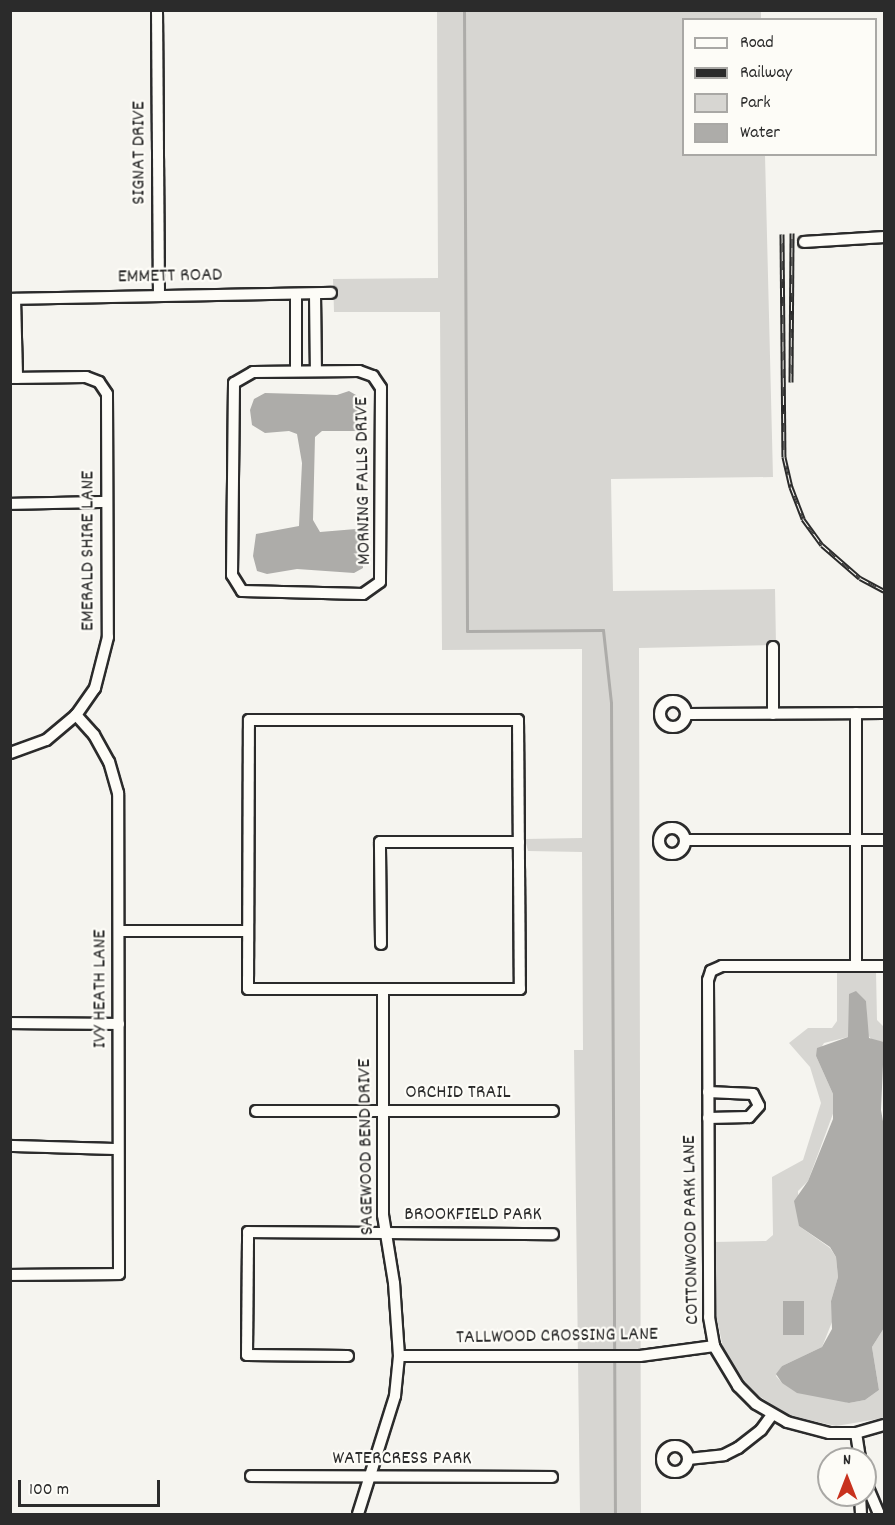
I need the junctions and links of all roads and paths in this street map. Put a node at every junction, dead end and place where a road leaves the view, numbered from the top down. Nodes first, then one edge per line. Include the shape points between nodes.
1 (157, 10) edge
2 (885, 237) edge
3 (804, 242) dead end
4 (331, 293) dead end
5 (296, 294) junction
6 (315, 294) junction
7 (159, 295) junction
8 (13, 299) edge
9 (296, 335) junction
10 (316, 335) junction
11 (296, 371) junction
12 (316, 371) junction
13 (14, 378) edge
14 (107, 502) junction
15 (10, 504) edge
16 (772, 647) dead end
17 (856, 713) junction
18 (885, 713) edge
19 (686, 714) dead end
20 (773, 714) junction
21 (76, 715) junction
22 (10, 753) edge
23 (685, 840) dead end
24 (856, 840) junction
25 (885, 840) edge
26 (519, 842) junction
27 (119, 931) junction
28 (248, 931) junction
29 (381, 944) dead end
30 (856, 966) junction
31 (885, 966) edge
32 (383, 989) junction
33 (10, 1023) edge
34 (119, 1024) junction
35 (708, 1092) junction
36 (256, 1111) dead end
37 (383, 1111) junction
38 (553, 1112) dead end
39 (708, 1118) junction
40 (10, 1146) edge
41 (118, 1149) junction
42 (385, 1232) junction
43 (553, 1234) dead end
44 (10, 1275) edge
45 (714, 1346) junction
46 (348, 1356) dead end
47 (399, 1356) junction
48 (772, 1415) junction
49 (885, 1425) edge
50 (856, 1433) junction
51 (858, 1447) edge
52 (688, 1459) dead end
53 (251, 1476) dead end
54 (370, 1477) junction
55 (552, 1477) dead end
56 (358, 1515) edge

1 - 7 street, SIGNAT DRIVE
2 - 3 street
4 - 6 street, EMMETT ROAD
5 - 6 street, EMMETT ROAD
5 - 7 street, EMMETT ROAD
5 - 9 street
6 - 10 street
7 - 8 street, EMMETT ROAD
8 - 13 street
9 - 10 street
9 - 11 street
10 - 12 street
11 - 12 street
11 - 12 street, MORNING FALLS DRIVE via 253,372 239,378 231,391 232,575 237,586 250,594 363,594 377,587 383,574 381,388 373,376 359,371
13 - 14 street, EMERALD SHIRE LANE via 86,377 99,382 106,394
14 - 15 street
14 - 21 street, EMERALD SHIRE LANE via 106,648 96,688
16 - 20 street
17 - 18 street
17 - 20 street
17 - 24 street
19 - 20 street
21 - 22 street, EMERALD SHIRE LANE via 46,740
21 - 27 street, IVY HEATH LANE via 110,762 118,794
23 - 24 street
24 - 25 street
24 - 30 street
26 - 28 street via 518,720 249,720
26 - 29 street via 380,842
26 - 32 street via 520,989
27 - 28 street
27 - 34 street, IVY HEATH LANE
28 - 32 street via 248,989
30 - 31 street
30 - 35 street, COTTONWOOD PARK LANE via 722,966 711,971
32 - 37 street, SAGEWOOD BEND DRIVE
33 - 34 street
34 - 41 street, IVY HEATH LANE
35 - 39 street, COTTONWOOD PARK LANE
35 - 39 street via 753,1094 759,1106 749,1117
36 - 37 street, ORCHID TRAIL
37 - 38 street, ORCHID TRAIL
37 - 42 street, SAGEWOOD BEND DRIVE
39 - 45 street, COTTONWOOD PARK LANE via 709,1317
40 - 41 street
41 - 44 street, IVY HEATH LANE via 119,1274
42 - 43 street, BROOKFIELD PARK
42 - 46 street, BROOKFIELD PARK via 248,1232 248,1355
42 - 47 street, SAGEWOOD BEND DRIVE via 398,1318
45 - 47 street, TALLWOOD CROSSING LANE via 640,1356
45 - 48 street, COTTONWOOD PARK LANE via 738,1386
47 - 54 street, SAGEWOOD BEND DRIVE via 395,1396
48 - 50 street, COTTONWOOD PARK LANE via 807,1429
48 - 52 street via 751,1440 738,1448 724,1455
49 - 50 street
50 - 51 street
53 - 54 street, WATERCRESS PARK
54 - 55 street, WATERCRESS PARK
54 - 56 street, SAGEWOOD BEND DRIVE

